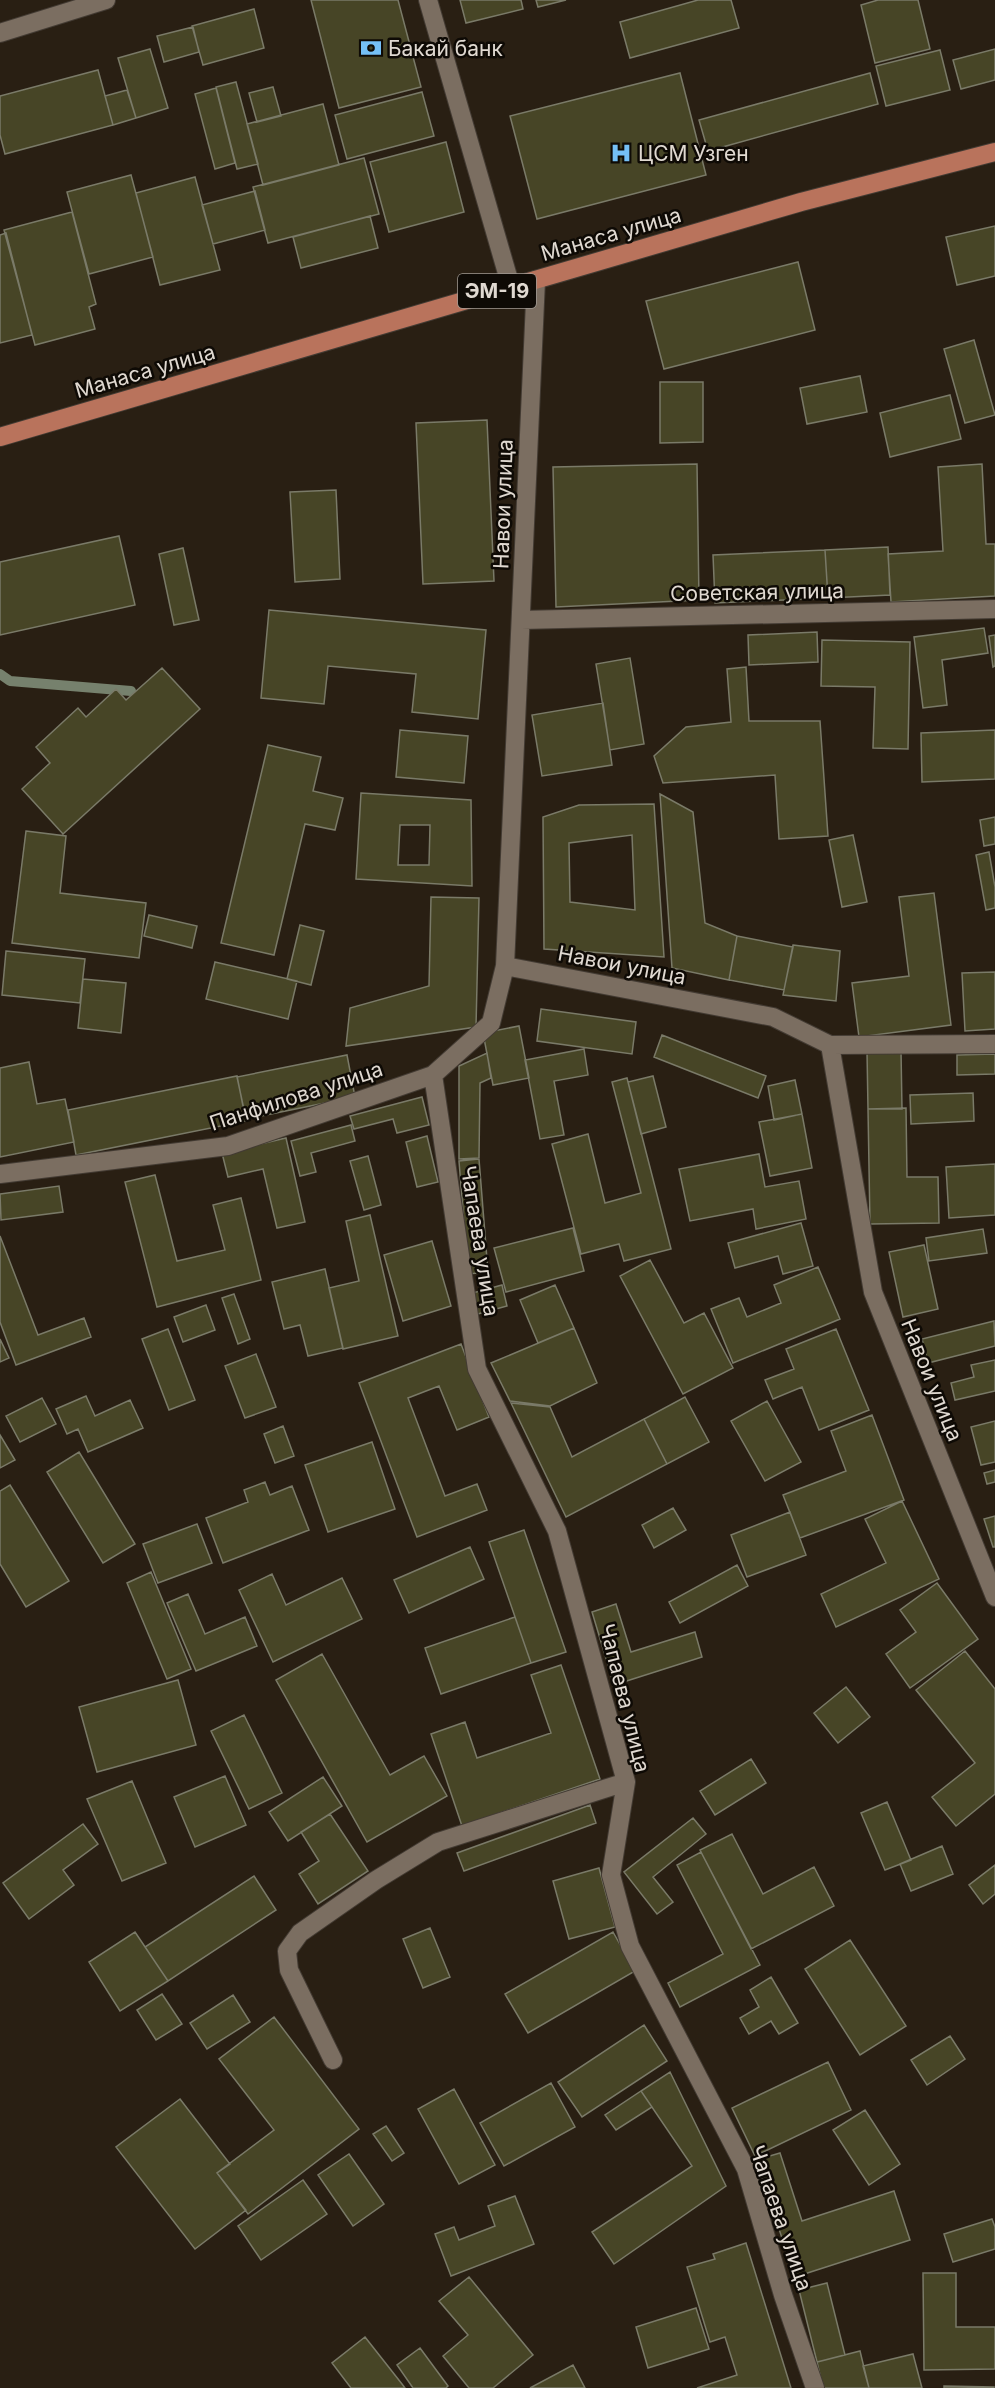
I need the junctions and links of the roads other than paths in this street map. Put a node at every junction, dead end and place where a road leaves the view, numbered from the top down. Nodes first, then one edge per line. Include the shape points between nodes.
1 (106, 0) edge
2 (428, 0) edge
3 (0, 33) edge
4 (995, 152) edge
5 (536, 280) junction
6 (511, 287) junction
7 (0, 437) edge
8 (995, 609) edge
9 (521, 620) junction
10 (506, 966) junction
11 (995, 1044) edge
12 (830, 1045) junction
13 (433, 1075) junction
14 (0, 1174) edge
15 (995, 1597) edge
16 (626, 1782) junction
17 (333, 2060) dead end
18 (815, 2388) edge

1 - 3 street
2 - 6 street
4 - 5 main road, Манаса улица / ЭМ-19 via 801,202
5 - 6 main road, Манаса улица / ЭМ-19
5 - 9 street, Навои улица
6 - 7 main road, Манаса улица / ЭМ-19
8 - 9 street, Советская улица
9 - 10 street, Навои улица
10 - 12 street, Навои улица via 773,1017
10 - 13 street, Панфилова улица via 491,1023
11 - 12 street
12 - 15 street, Навои улица via 873,1292
13 - 14 street, Панфилова улица via 228,1146
13 - 16 street, Чапаева улица via 477,1369 557,1531
16 - 17 street via 438,1842 300,1932 287,1950 289,1970
16 - 18 street, Чапаева улица via 611,1875 630,1946 746,2169

